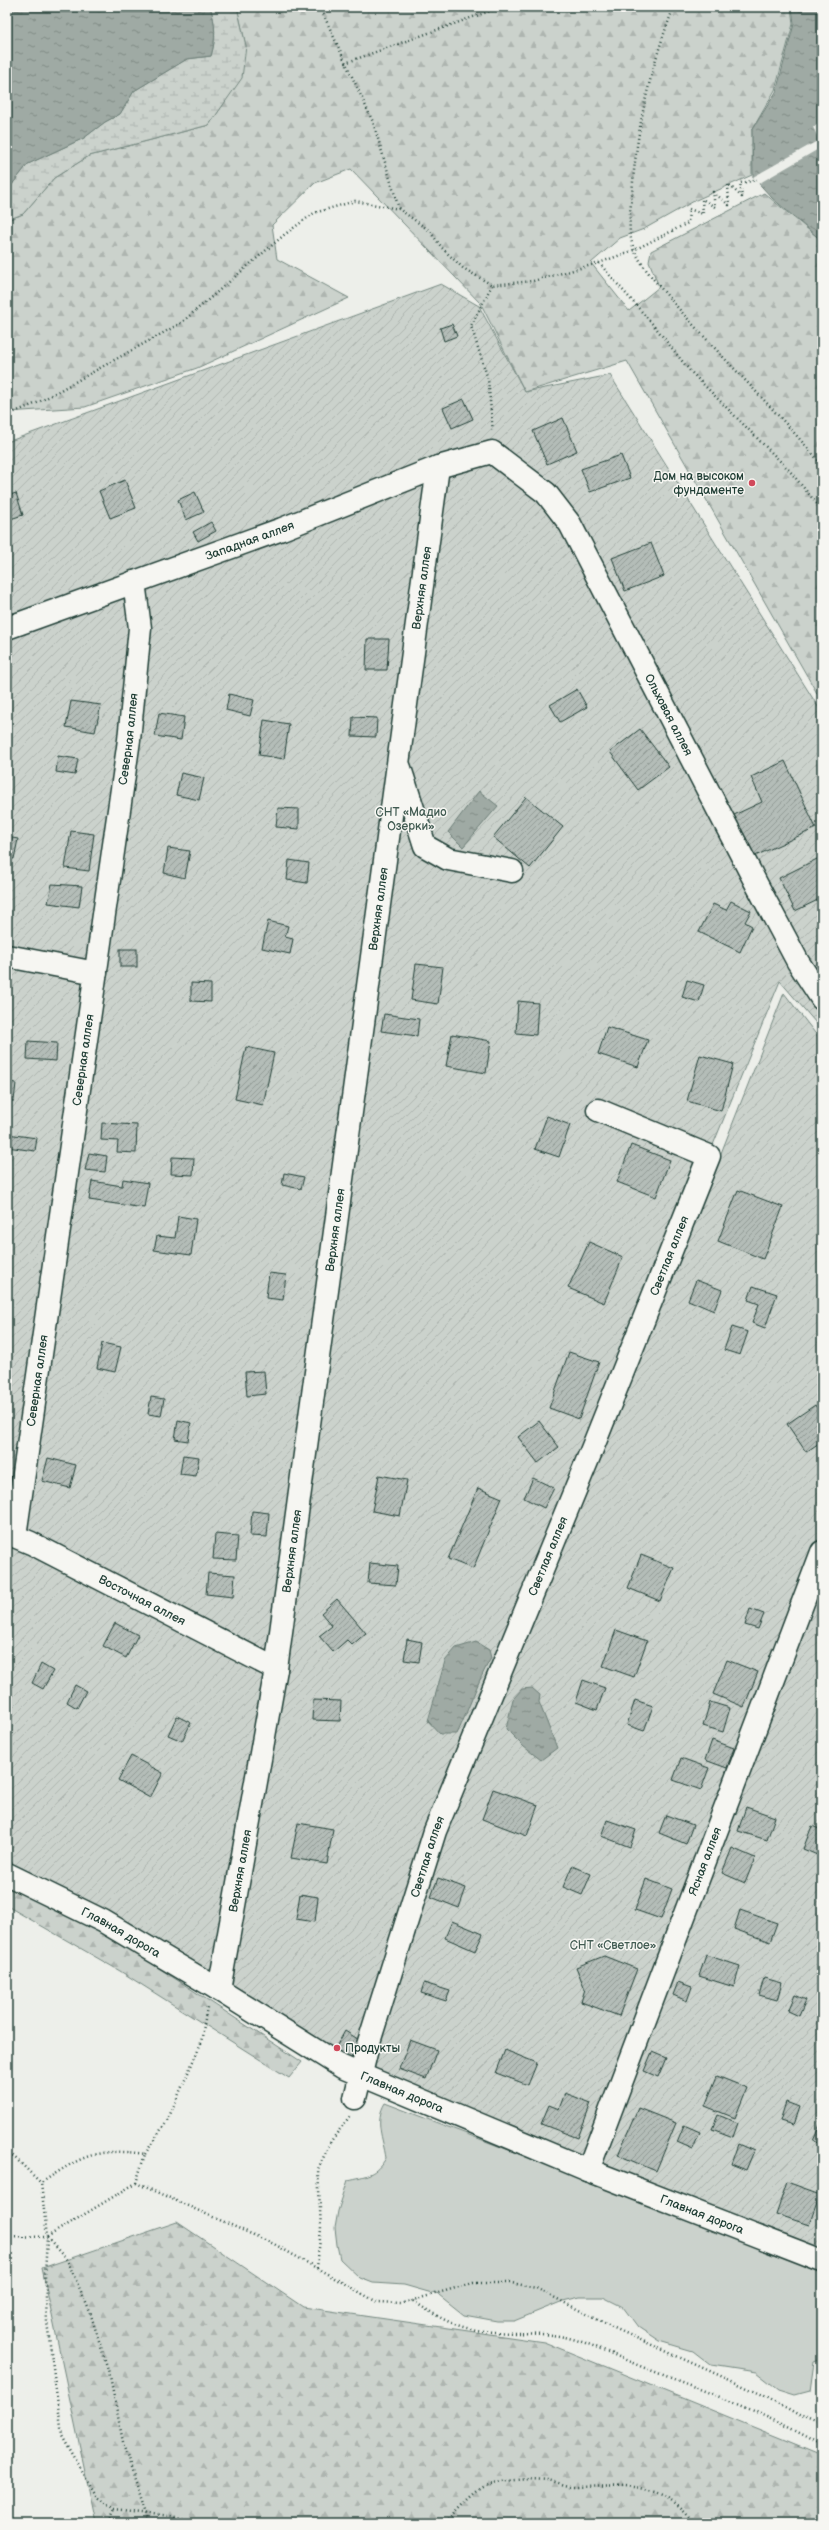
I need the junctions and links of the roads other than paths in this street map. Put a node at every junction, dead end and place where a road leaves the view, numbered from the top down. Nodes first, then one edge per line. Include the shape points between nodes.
1 (492, 452) joint
2 (438, 467) junction
3 (134, 582) junction
4 (7, 628) edge
5 (398, 762) junction
6 (512, 871) dead end
7 (7, 956) edge
8 (96, 974) junction
9 (822, 999) edge
10 (598, 1110) dead end
11 (11, 1535) edge
12 (822, 1552) edge
13 (276, 1669) junction
14 (7, 1874) edge
15 (215, 1987) junction
16 (360, 2074) junction
17 (355, 2098) road end
18 (588, 2170) junction
19 (822, 2261) edge

1 - 2 street, Западная аллея
1 - 9 street, Ольховая аллея via 546,493 570,524 757,885 798,962
2 - 3 street, Западная аллея via 282,529
2 - 5 street, Верхняя аллея
3 - 4 street, Западная аллея
3 - 8 street, Северная аллея via 139,635 129,740
5 - 6 street via 425,846 448,859
5 - 13 street, Верхняя аллея
7 - 8 street
8 - 11 street, Северная аллея
10 - 16 street, Светлая аллея via 709,1156 435,1831
11 - 13 street, Восточная аллея
12 - 18 street, Ясная аллея
13 - 15 street, Верхняя аллея
14 - 15 street, Главная дорога via 103,1921
15 - 16 street, Главная дорога via 342,2067
16 - 17 street
16 - 18 street, Главная дорога
18 - 19 street, Главная дорога

